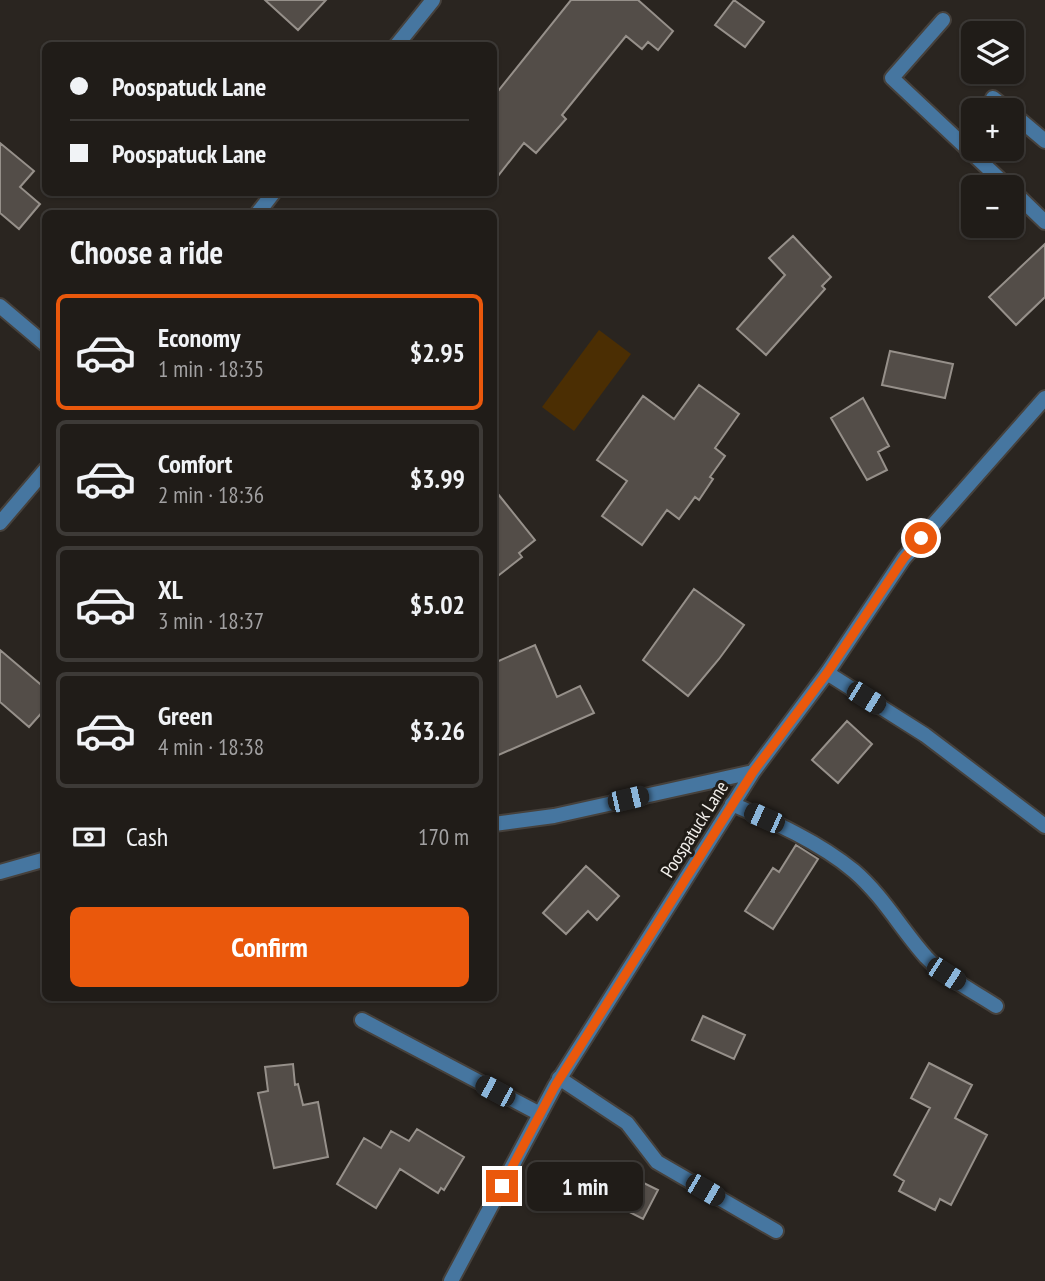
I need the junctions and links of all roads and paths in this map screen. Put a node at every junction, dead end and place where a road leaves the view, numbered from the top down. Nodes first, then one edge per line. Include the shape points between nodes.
1 (433, 0) edge
2 (943, 20) dead end
3 (399, 42) edge
4 (1024, 124) edge
5 (1045, 141) edge
6 (995, 175) edge
7 (271, 196) edge
8 (1024, 202) edge
9 (260, 210) edge
10 (1045, 222) edge
11 (0, 306) edge
12 (42, 342) edge
13 (1045, 398) edge
14 (42, 473) edge
15 (0, 523) edge
16 (827, 673) junction
17 (753, 772) junction
18 (732, 804) junction
19 (497, 824) edge
20 (1045, 826) edge
21 (42, 860) edge
22 (0, 872) edge
23 (996, 1006) dead end
24 (362, 1020) dead end
25 (559, 1078) junction
26 (540, 1114) junction
27 (776, 1231) dead end
28 (452, 1281) edge

1 - 3 street
2 - 6 street via 892,78
4 - 5 street
7 - 9 street
8 - 10 street
11 - 12 street
13 - 16 street, Poospatuck Lane via 904,558
14 - 15 street
16 - 17 street, Poospatuck Lane
16 - 20 street via 925,735
17 - 18 street, Poospatuck Lane
17 - 19 street via 554,816
18 - 23 street via 798,836 853,871 927,958
18 - 25 street, Poospatuck Lane
21 - 22 street
24 - 26 street
25 - 26 street, Poospatuck Lane
25 - 27 street via 626,1123 657,1162
26 - 28 street, Poospatuck Lane

